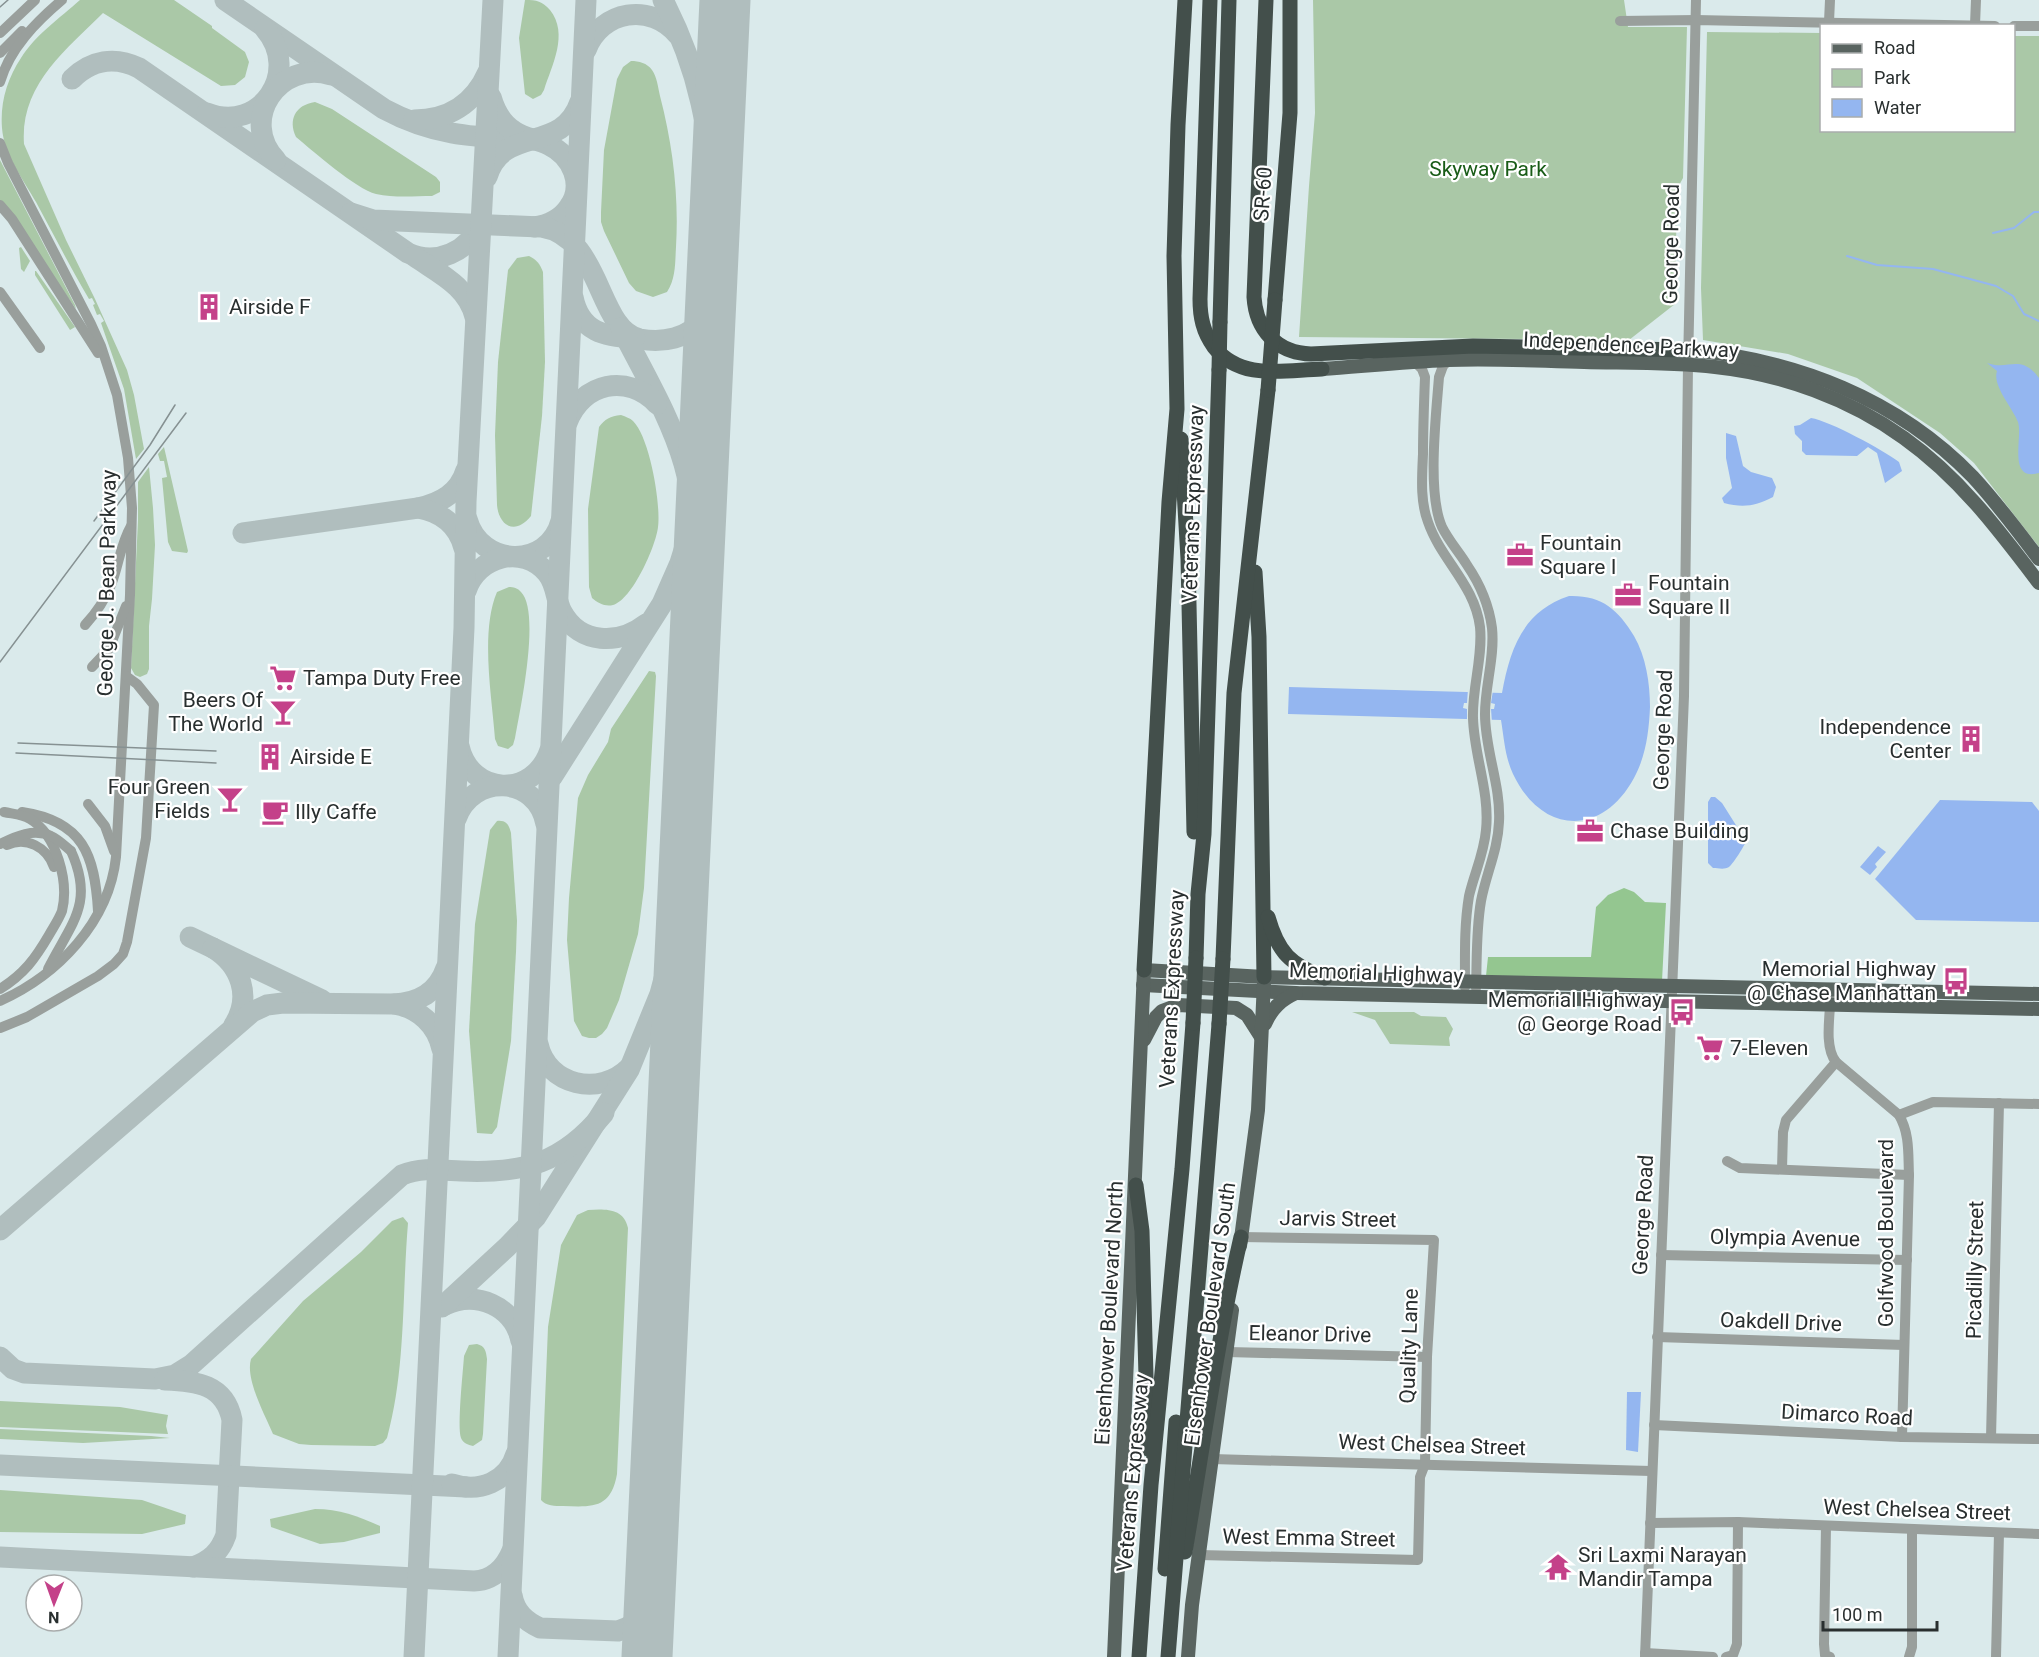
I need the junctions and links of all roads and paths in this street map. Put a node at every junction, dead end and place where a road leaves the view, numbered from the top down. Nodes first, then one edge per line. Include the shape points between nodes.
1 (35, 0) edge
2 (1185, 0) edge
3 (1210, 0) edge
4 (1229, 0) edge
5 (1266, 0) edge
6 (1290, 0) edge
7 (1696, 0) edge
8 (1830, 0) edge
9 (1976, 0) edge
10 (60, 2) edge
11 (1696, 20) junction
12 (1620, 21) dead end
13 (1829, 22) junction
14 (1927, 24) edge
15 (1976, 24) edge
16 (2015, 26) edge
17 (2039, 26) edge
18 (2, 31) edge
19 (0, 53) edge
20 (0, 82) edge
21 (0, 143) edge
22 (0, 204) edge
23 (0, 292) edge
24 (1220, 322) joint
25 (40, 348) dead end
26 (1688, 357) junction
27 (1449, 360) junction
28 (1414, 362) junction
29 (1322, 369) joint
30 (111, 374) junction
31 (1177, 409) junction
32 (132, 524) junction
33 (1251, 546) junction
34 (2039, 559) edge
35 (2039, 583) edge
36 (130, 595) junction
37 (84, 625) dead end
38 (92, 667) dead end
39 (126, 676) junction
40 (1481, 683) junction
41 (88, 804) dead end
42 (0, 847) edge
43 (116, 857) junction
44 (1198, 894) junction
45 (1264, 900) junction
46 (98, 914) junction
47 (56, 923) junction
48 (45, 974) junction
49 (1144, 978) junction
50 (1325, 978) junction
51 (1470, 980) junction
52 (1264, 984) junction
53 (1673, 987) junction
54 (0, 989) edge
55 (1831, 990) junction
56 (1296, 993) junction
57 (1985, 993) junction
58 (2039, 994) edge
59 (1470, 997) junction
60 (0, 1001) edge
61 (1672, 1002) junction
62 (1831, 1005) junction
63 (1984, 1008) junction
64 (2039, 1009) edge
65 (0, 1028) edge
66 (1263, 1034) junction
67 (1141, 1048) junction
68 (1836, 1062) junction
69 (1998, 1103) junction
70 (2039, 1104) edge
71 (1899, 1115) junction
72 (1727, 1161) dead end
73 (1782, 1169) junction
74 (1909, 1175) junction
75 (1136, 1185) junction
76 (1241, 1237) junction
77 (1434, 1240) joint
78 (1661, 1255) junction
79 (1907, 1260) junction
80 (1194, 1322) junction
81 (1657, 1337) junction
82 (1904, 1345) junction
83 (1227, 1352) junction
84 (1427, 1357) junction
85 (1654, 1425) junction
86 (1902, 1437) junction
87 (1991, 1438) junction
88 (2039, 1439) edge
89 (1212, 1459) junction
90 (1425, 1464) junction
91 (1651, 1471) junction
92 (1151, 1485) junction
93 (1738, 1522) junction
94 (1650, 1523) junction
95 (1826, 1526) junction
96 (1912, 1530) junction
97 (1999, 1533) junction
98 (2039, 1534) edge
99 (1199, 1555) junction
100 (1418, 1560) joint
101 (1173, 1592) junction
102 (1645, 1655) edge
103 (1114, 1657) edge
104 (1139, 1657) edge
105 (1158, 1657) edge
106 (1168, 1657) edge
107 (1188, 1657) edge
108 (1713, 1657) edge
109 (1726, 1657) edge
110 (1830, 1657) edge
111 (1909, 1657) edge
112 (1996, 1657) edge

1 - 18 street
2 - 31 highway via 1174,256
3 - 29 highway via 1200,299 1203,326 1221,355 1243,369
4 - 24 highway, SR-60 / SR-60
5 - 26 highway via 1254,297 1259,322 1275,343 1294,352 1311,354 1473,346
6 - 33 highway, SR-60 / SR-60, bridge via 1290,113
7 - 11 street, George Road
8 - 13 street
9 - 15 street
10 - 19 street
10 - 20 street via 20,43
11 - 12 street
11 - 13 street
11 - 26 street, George Road
13 - 14 street
16 - 17 street
21 - 30 street, George J. Bean Parkway via 91,324
22 - 30 street
23 - 25 street
24 - 44 highway, Veterans Expressway, bridge via 1204,834
26 - 27 main road, Independence Parkway
26 - 34 main road, Independence Parkway via 1735,355 1791,368 1840,386 1894,414 1963,468 2000,507
26 - 35 main road, Independence Parkway via 1783,380 1837,400 1881,423 1930,457 1957,482
26 - 53 street, George Road via 1684,685
27 - 28 main road, Independence Parkway
27 - 40 street via 1438,378 1436,501 1442,525 1480,585 1489,612 1492,651
28 - 29 main road, Independence Parkway
28 - 40 street via 1425,377 1425,514 1436,541 1474,604 1481,640
30 - 32 street, George J. Bean Parkway via 129,458
31 - 44 highway via 1185,489
31 - 49 highway
32 - 36 street, George J. Bean Parkway
32 - 37 street via 106,597
33 - 45 highway via 1259,637
33 - 80 highway, bridge via 1234,693 1219,1024
36 - 38 street via 109,649
36 - 39 street, George J. Bean Parkway
39 - 43 street, George J. Bean Parkway
39 - 65 street via 154,705 146,838 123,954 78,988
40 - 51 street via 1473,709 1480,729 1487,820 1468,908
41 - 43 street via 105,826
42 - 47 street via 23,841 51,857 58,883
42 - 48 street, bridge via 14,837 32,832 52,836 71,851 79,870 79,908
43 - 46 street, George J. Bean Parkway via 110,888
44 - 92 highway, Veterans Expressway, bridge via 1182,1169
45 - 50 highway via 1284,954 1298,966
45 - 52 highway
46 - 47 street via 93,868 82,842 73,832 40,815 4,811 32,820 51,843 64,890 62,911
46 - 48 street, George J. Bean Parkway via 79,941
47 - 54 street via 34,961
48 - 60 street, George J. Bean Parkway
49 - 52 main road, Memorial Highway
49 - 67 main road, Eisenhower Boulevard North
50 - 51 main road, Memorial Highway
50 - 52 main road, Memorial Highway
51 - 53 main road, Memorial Highway
51 - 59 street
52 - 56 main road, Memorial Highway
52 - 66 main road, Eisenhower Boulevard South
53 - 55 main road, Memorial Highway
53 - 61 street, George Road
55 - 57 main road, Memorial Highway
55 - 62 street
56 - 59 main road, Memorial Highway
56 - 66 main road via 1274,1008
57 - 58 main road, Memorial Highway
57 - 63 main road
59 - 61 main road, Memorial Highway
61 - 62 main road, Memorial Highway
61 - 78 street, George Road
62 - 63 main road, Memorial Highway
62 - 68 street via 1829,1045
63 - 64 main road, Memorial Highway
66 - 67 main road via 1236,1008 1178,1005 1156,1017
66 - 76 main road, Eisenhower Boulevard South via 1258,1110
67 - 75 main road, Eisenhower Boulevard North
68 - 71 street, Golfwood Boulevard
68 - 73 street via 1786,1120
69 - 70 street
69 - 71 street via 1933,1102
69 - 87 street, Picadilly Street
71 - 74 street, Golfwood Boulevard via 1907,1133
72 - 73 street via 1740,1168
73 - 74 street
74 - 79 street, Golfwood Boulevard
75 - 92 highway via 1142,1231
75 - 103 main road, Eisenhower Boulevard North
76 - 77 street, Jarvis Street
76 - 83 main road, Eisenhower Boulevard South
76 - 101 highway via 1210,1389 1183,1566
77 - 84 street, Quality Lane
78 - 79 street, Olympia Avenue
78 - 81 street, George Road
79 - 82 street, Golfwood Boulevard
80 - 101 highway
80 - 105 highway via 1179,1390
81 - 82 street, Oakdell Drive
81 - 85 street, George Road
82 - 86 street, Golfwood Boulevard
83 - 84 street, Eleanor Drive
83 - 89 main road, Eisenhower Boulevard South
84 - 90 street, Quality Lane
85 - 86 street, Dimarco Road
85 - 91 street, George Road
86 - 87 street, Dimarco Road
87 - 88 street, Dimarco Road
89 - 90 street, West Chelsea Street
89 - 99 main road, Eisenhower Boulevard South
90 - 91 street, West Chelsea Street
90 - 100 street, Quality Lane via 1420,1477
91 - 94 street, George Road
92 - 104 highway, Veterans Expressway
93 - 94 street, West Chelsea Street
93 - 95 street, West Chelsea Street
93 - 109 street via 1737,1644 1733,1655
94 - 102 street, George Road
95 - 96 street, West Chelsea Street
95 - 110 street via 1824,1644 1825,1654
96 - 97 street, West Chelsea Street
96 - 111 street
97 - 98 street, West Chelsea Street
97 - 112 street
99 - 100 street, West Emma Street
99 - 107 main road, Eisenhower Boulevard South
101 - 106 highway
102 - 108 street

